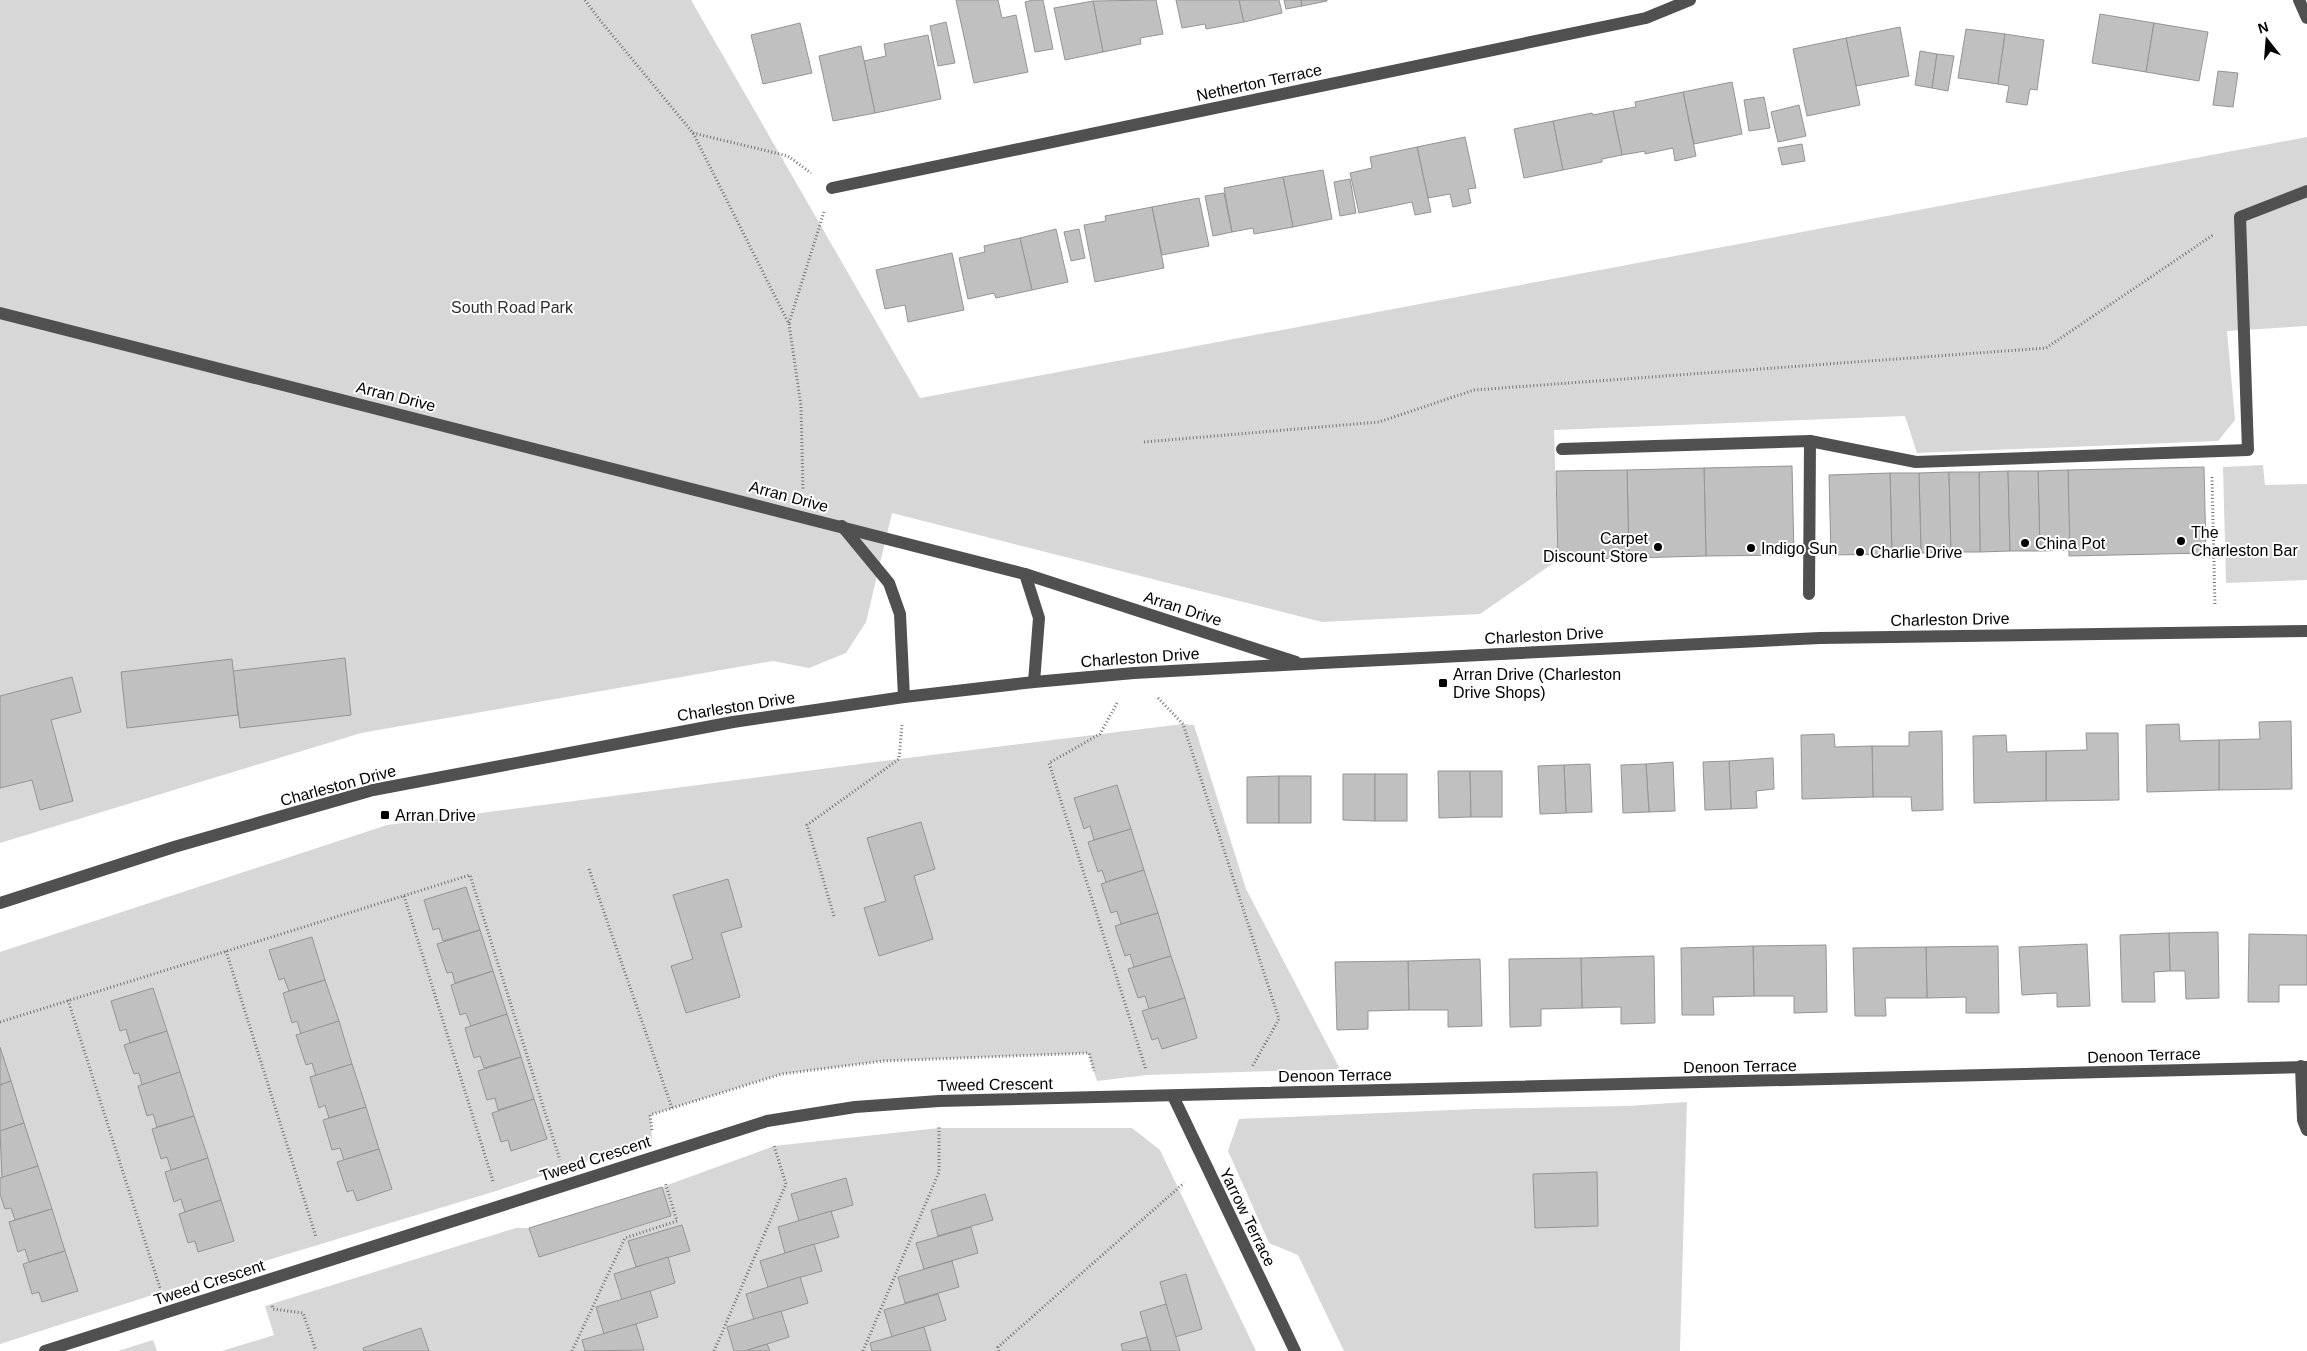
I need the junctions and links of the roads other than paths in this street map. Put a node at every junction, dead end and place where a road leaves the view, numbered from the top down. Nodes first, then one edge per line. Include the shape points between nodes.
1 (1690, 0) edge
2 (2299, 0) edge
3 (2307, 18) edge
4 (832, 188) road end
5 (2307, 191) edge
6 (0, 313) edge
7 (1810, 441) junction
8 (1562, 449) dead end
9 (842, 526) junction
10 (1025, 574) junction
11 (1809, 594) dead end
12 (2307, 631) edge
13 (1302, 664) junction
14 (1034, 682) junction
15 (904, 697) junction
16 (0, 903) edge
17 (2304, 1066) edge
18 (1173, 1096) junction
19 (2307, 1130) edge
20 (45, 1351) edge
21 (1296, 1351) edge

1 - 4 street, Netherton Terrace via 1646,18
2 - 3 street
5 - 7 street via 2240,217 2248,450 1916,462
6 - 9 street, Arran Drive
7 - 8 street
7 - 11 street
9 - 10 street, Arran Drive
9 - 15 street, Arran Drive via 889,583 900,614
10 - 13 street, Arran Drive
10 - 14 street via 1039,618
12 - 13 street, Charleston Drive via 1837,637
13 - 14 street, Charleston Drive
14 - 15 street, Charleston Drive
15 - 16 street, Charleston Drive via 733,722 373,790 174,846
17 - 18 street, Denoon Terrace
17 - 19 street via 2303,1120
18 - 20 street, Tweed Crescent via 938,1101 854,1107 766,1122
18 - 21 street, Yarrow Terrace

